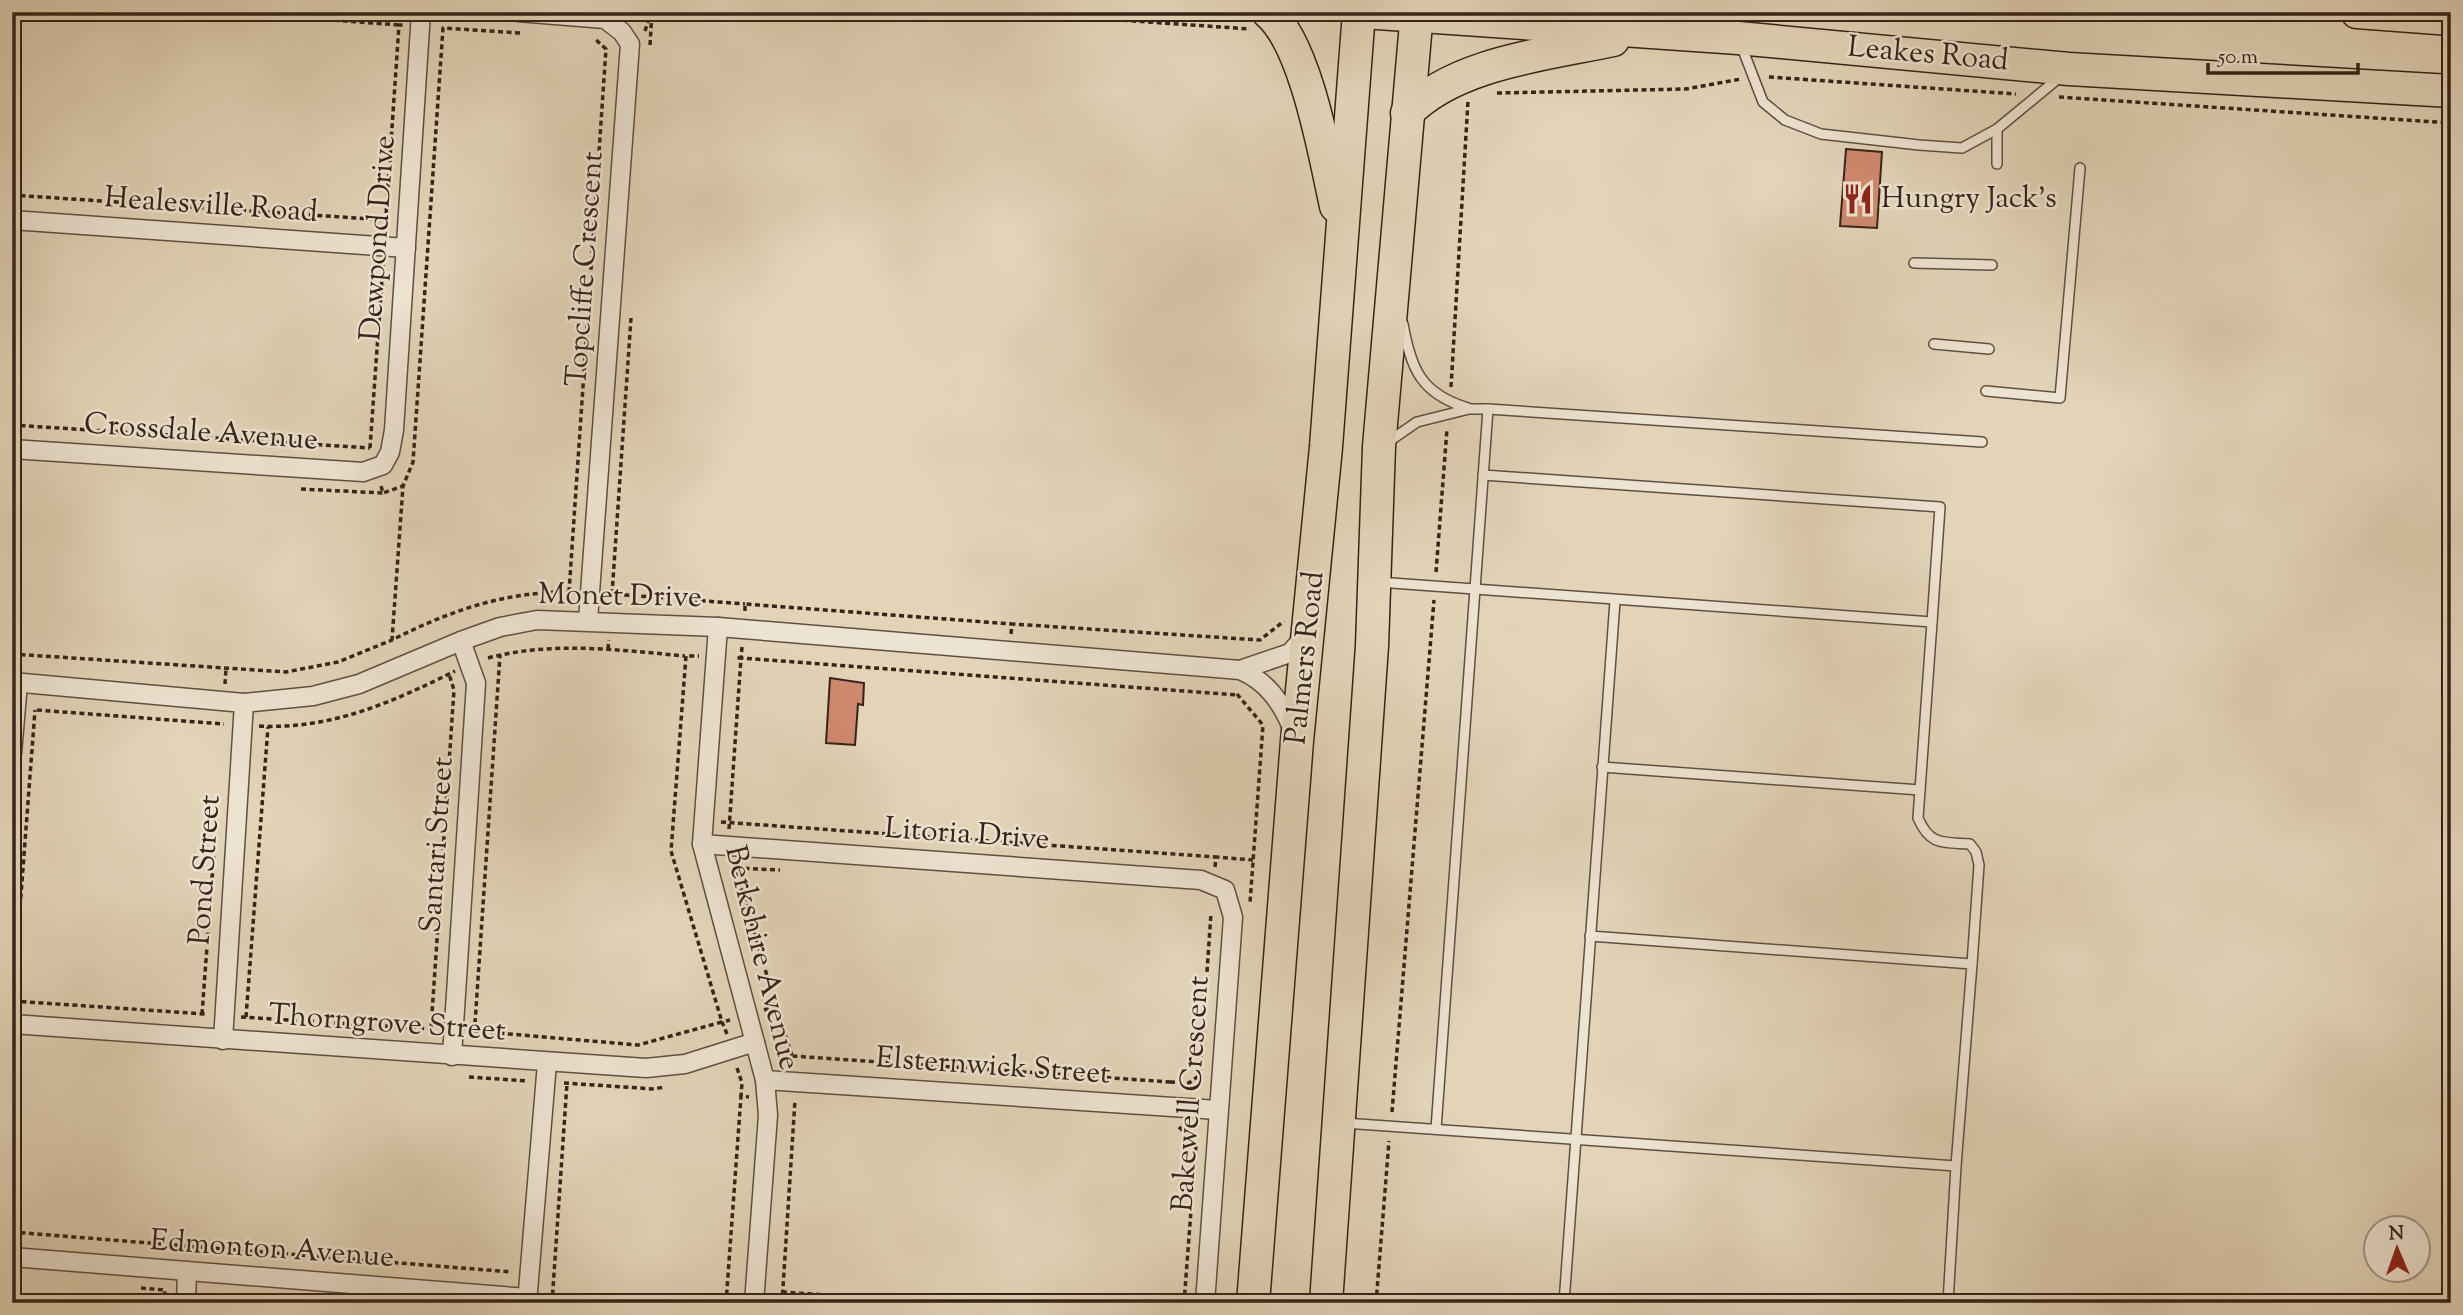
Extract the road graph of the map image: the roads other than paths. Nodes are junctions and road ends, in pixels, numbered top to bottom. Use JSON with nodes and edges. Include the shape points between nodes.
{"nodes":[{"id":1,"x":421,"y":12,"type":"edge"},
{"id":2,"x":518,"y":12,"type":"edge"},
{"id":3,"x":1361,"y":12,"type":"edge"},
{"id":4,"x":2357,"y":12,"type":"edge"},
{"id":5,"x":1417,"y":14,"type":"edge"},
{"id":6,"x":2451,"y":19,"type":"edge"},
{"id":7,"x":1262,"y":21,"type":"edge"},
{"id":8,"x":1652,"y":32,"type":"junction"},
{"id":9,"x":1738,"y":38,"type":"junction"},
{"id":10,"x":2070,"y":69,"type":"junction"},
{"id":11,"x":2451,"y":90,"type":"edge"},
{"id":12,"x":1407,"y":113,"type":"junction"},
{"id":13,"x":1997,"y":129,"type":"junction"},
{"id":14,"x":1997,"y":164,"type":"dead end"},
{"id":15,"x":2080,"y":169,"type":"dead end"},
{"id":16,"x":12,"y":220,"type":"edge"},
{"id":17,"x":1343,"y":238,"type":"junction"},
{"id":18,"x":406,"y":248,"type":"junction"},
{"id":19,"x":1914,"y":263,"type":"dead end"},
{"id":20,"x":1992,"y":265,"type":"dead end"},
{"id":21,"x":1394,"y":276,"type":"junction"},
{"id":22,"x":1934,"y":344,"type":"dead end"},
{"id":23,"x":1989,"y":349,"type":"dead end"},
{"id":24,"x":1986,"y":391,"type":"dead end"},
{"id":25,"x":1469,"y":409,"type":"junction"},
{"id":26,"x":1488,"y":409,"type":"junction"},
{"id":27,"x":1982,"y":442,"type":"dead end"},
{"id":28,"x":1379,"y":447,"type":"junction"},
{"id":29,"x":12,"y":449,"type":"edge"},
{"id":30,"x":383,"y":464,"type":"joint"},
{"id":31,"x":1483,"y":475,"type":"junction"},
{"id":32,"x":1374,"y":582,"type":"junction"},
{"id":33,"x":1475,"y":590,"type":"junction"},
{"id":34,"x":1615,"y":601,"type":"junction"},
{"id":35,"x":1302,"y":615,"type":"junction"},
{"id":36,"x":588,"y":620,"type":"junction"},
{"id":37,"x":1932,"y":622,"type":"junction"},
{"id":38,"x":718,"y":627,"type":"junction"},
{"id":39,"x":461,"y":640,"type":"junction"},
{"id":40,"x":1240,"y":670,"type":"junction"},
{"id":41,"x":15,"y":682,"type":"edge"},
{"id":42,"x":244,"y":703,"type":"junction"},
{"id":43,"x":1297,"y":741,"type":"junction"},
{"id":44,"x":12,"y":753,"type":"edge"},
{"id":45,"x":1602,"y":767,"type":"junction"},
{"id":46,"x":1920,"y":790,"type":"junction"},
{"id":47,"x":702,"y":844,"type":"junction"},
{"id":48,"x":1225,"y":890,"type":"joint"},
{"id":49,"x":1590,"y":936,"type":"junction"},
{"id":50,"x":1972,"y":964,"type":"junction"},
{"id":51,"x":12,"y":1024,"type":"edge"},
{"id":52,"x":223,"y":1040,"type":"junction"},
{"id":53,"x":755,"y":1042,"type":"junction"},
{"id":54,"x":452,"y":1056,"type":"junction"},
{"id":55,"x":547,"y":1063,"type":"junction"},
{"id":56,"x":765,"y":1080,"type":"junction"},
{"id":57,"x":1218,"y":1110,"type":"junction"},
{"id":58,"x":1339,"y":1122,"type":"junction"},
{"id":59,"x":1436,"y":1129,"type":"junction"},
{"id":60,"x":1574,"y":1139,"type":"junction"},
{"id":61,"x":1956,"y":1166,"type":"junction"},
{"id":62,"x":12,"y":1257,"type":"edge"},
{"id":63,"x":187,"y":1271,"type":"junction"},
{"id":64,"x":527,"y":1300,"type":"edge"},
{"id":65,"x":186,"y":1303,"type":"edge"},
{"id":66,"x":754,"y":1303,"type":"edge"},
{"id":67,"x":1205,"y":1303,"type":"edge"},
{"id":68,"x":1253,"y":1303,"type":"edge"},
{"id":69,"x":1326,"y":1303,"type":"edge"},
{"id":70,"x":1564,"y":1303,"type":"edge"},
{"id":71,"x":1948,"y":1303,"type":"edge"}],
"edges":[{"from":1,"to":18,"type":"street","name":"Dewpond Drive"},
{"from":2,"to":36,"type":"street","name":"Topcliffe Crescent","via":[[605,19],[630,44]]},
{"from":3,"to":5,"type":"highway","name":"Leakes Road"},
{"from":3,"to":17,"type":"highway","name":"Palmers Road"},
{"from":4,"to":6,"type":"highway"},
{"from":5,"to":8,"type":"highway","name":"Leakes Road"},
{"from":5,"to":12,"type":"highway","name":"Palmers Road"},
{"from":7,"to":17,"type":"highway","via":[[1284,29],[1311,104]]},
{"from":8,"to":9,"type":"highway","name":"Leakes Road"},
{"from":8,"to":12,"type":"highway","via":[[1457,78],[1421,98]]},
{"from":9,"to":10,"type":"highway","name":"Leakes Road"},
{"from":9,"to":13,"type":"lane","via":[[1763,102],[1786,120],[1821,134],[1962,148]]},
{"from":10,"to":11,"type":"highway","name":"Leakes Road"},
{"from":10,"to":13,"type":"lane"},
{"from":12,"to":21,"type":"highway","name":"Palmers Road"},
{"from":13,"to":14,"type":"lane"},
{"from":15,"to":24,"type":"lane","via":[[2060,398]]},
{"from":16,"to":18,"type":"street","name":"Healesville Road"},
{"from":17,"to":35,"type":"highway","name":"Palmers Road"},
{"from":18,"to":30,"type":"street","name":"Dewpond Drive","via":[[394,430]]},
{"from":19,"to":20,"type":"lane"},
{"from":21,"to":25,"type":"lane","via":[[1412,365],[1438,397]]},
{"from":21,"to":28,"type":"highway","name":"Palmers Road"},
{"from":22,"to":23,"type":"lane"},
{"from":25,"to":26,"type":"lane"},
{"from":25,"to":28,"type":"lane","via":[[1417,422]]},
{"from":26,"to":27,"type":"lane"},
{"from":26,"to":31,"type":"lane"},
{"from":28,"to":32,"type":"highway","name":"Palmers Road"},
{"from":29,"to":30,"type":"street","name":"Crossdale Avenue","via":[[363,472]]},
{"from":31,"to":33,"type":"lane"},
{"from":31,"to":37,"type":"lane","via":[[1940,507]]},
{"from":32,"to":33,"type":"lane"},
{"from":32,"to":58,"type":"highway","name":"Palmers Road"},
{"from":33,"to":34,"type":"lane"},
{"from":33,"to":59,"type":"lane"},
{"from":34,"to":37,"type":"lane"},
{"from":34,"to":45,"type":"lane"},
{"from":35,"to":40,"type":"street","name":"Monet Drive","via":[[1305,637],[1290,653]]},
{"from":35,"to":43,"type":"highway","name":"Palmers Road"},
{"from":36,"to":38,"type":"street","name":"Monet Drive"},
{"from":36,"to":39,"type":"street","name":"Monet Drive","via":[[537,620]]},
{"from":37,"to":46,"type":"lane"},
{"from":38,"to":40,"type":"street","name":"Monet Drive"},
{"from":38,"to":47,"type":"street","name":"Berkshire Avenue"},
{"from":39,"to":42,"type":"street","name":"Monet Drive","via":[[359,684],[313,696]]},
{"from":39,"to":54,"type":"street","name":"Santari Street","via":[[476,683]]},
{"from":40,"to":43,"type":"street","via":[[1276,697]]},
{"from":41,"to":42,"type":"street","name":"Monet Drive"},
{"from":41,"to":44,"type":"street"},
{"from":42,"to":52,"type":"street","name":"Pond Street"},
{"from":43,"to":68,"type":"highway","name":"Palmers Road"},
{"from":45,"to":46,"type":"lane"},
{"from":45,"to":49,"type":"lane"},
{"from":46,"to":50,"type":"lane","via":[[1918,818],[1925,835],[1937,841],[1970,844],[1976,852]]},
{"from":47,"to":48,"type":"street","name":"Litoria Drive","via":[[1201,880]]},
{"from":47,"to":53,"type":"street","name":"Berkshire Avenue"},
{"from":48,"to":57,"type":"street","name":"Bakewell Crescent","via":[[1233,917]]},
{"from":49,"to":50,"type":"lane"},
{"from":49,"to":60,"type":"lane"},
{"from":50,"to":61,"type":"lane"},
{"from":51,"to":52,"type":"street","name":"Thorngrove Street"},
{"from":52,"to":54,"type":"street","name":"Thorngrove Street"},
{"from":53,"to":55,"type":"street","name":"Thorngrove Street","via":[[685,1064],[646,1068]]},
{"from":53,"to":56,"type":"street","name":"Berkshire Avenue"},
{"from":54,"to":55,"type":"street","name":"Thorngrove Street"},
{"from":55,"to":64,"type":"street"},
{"from":56,"to":57,"type":"street","name":"Elsternwick Street"},
{"from":56,"to":66,"type":"street","name":"Berkshire Avenue","via":[[768,1115]]},
{"from":57,"to":67,"type":"street","name":"Bakewell Crescent"},
{"from":58,"to":59,"type":"lane"},
{"from":58,"to":69,"type":"highway","name":"Palmers Road"},
{"from":59,"to":60,"type":"lane"},
{"from":60,"to":61,"type":"lane"},
{"from":60,"to":70,"type":"lane"},
{"from":61,"to":71,"type":"lane"},
{"from":62,"to":63,"type":"street","name":"Edmonton Avenue"},
{"from":63,"to":64,"type":"street","name":"Edmonton Avenue"},
{"from":63,"to":65,"type":"street"}]}
